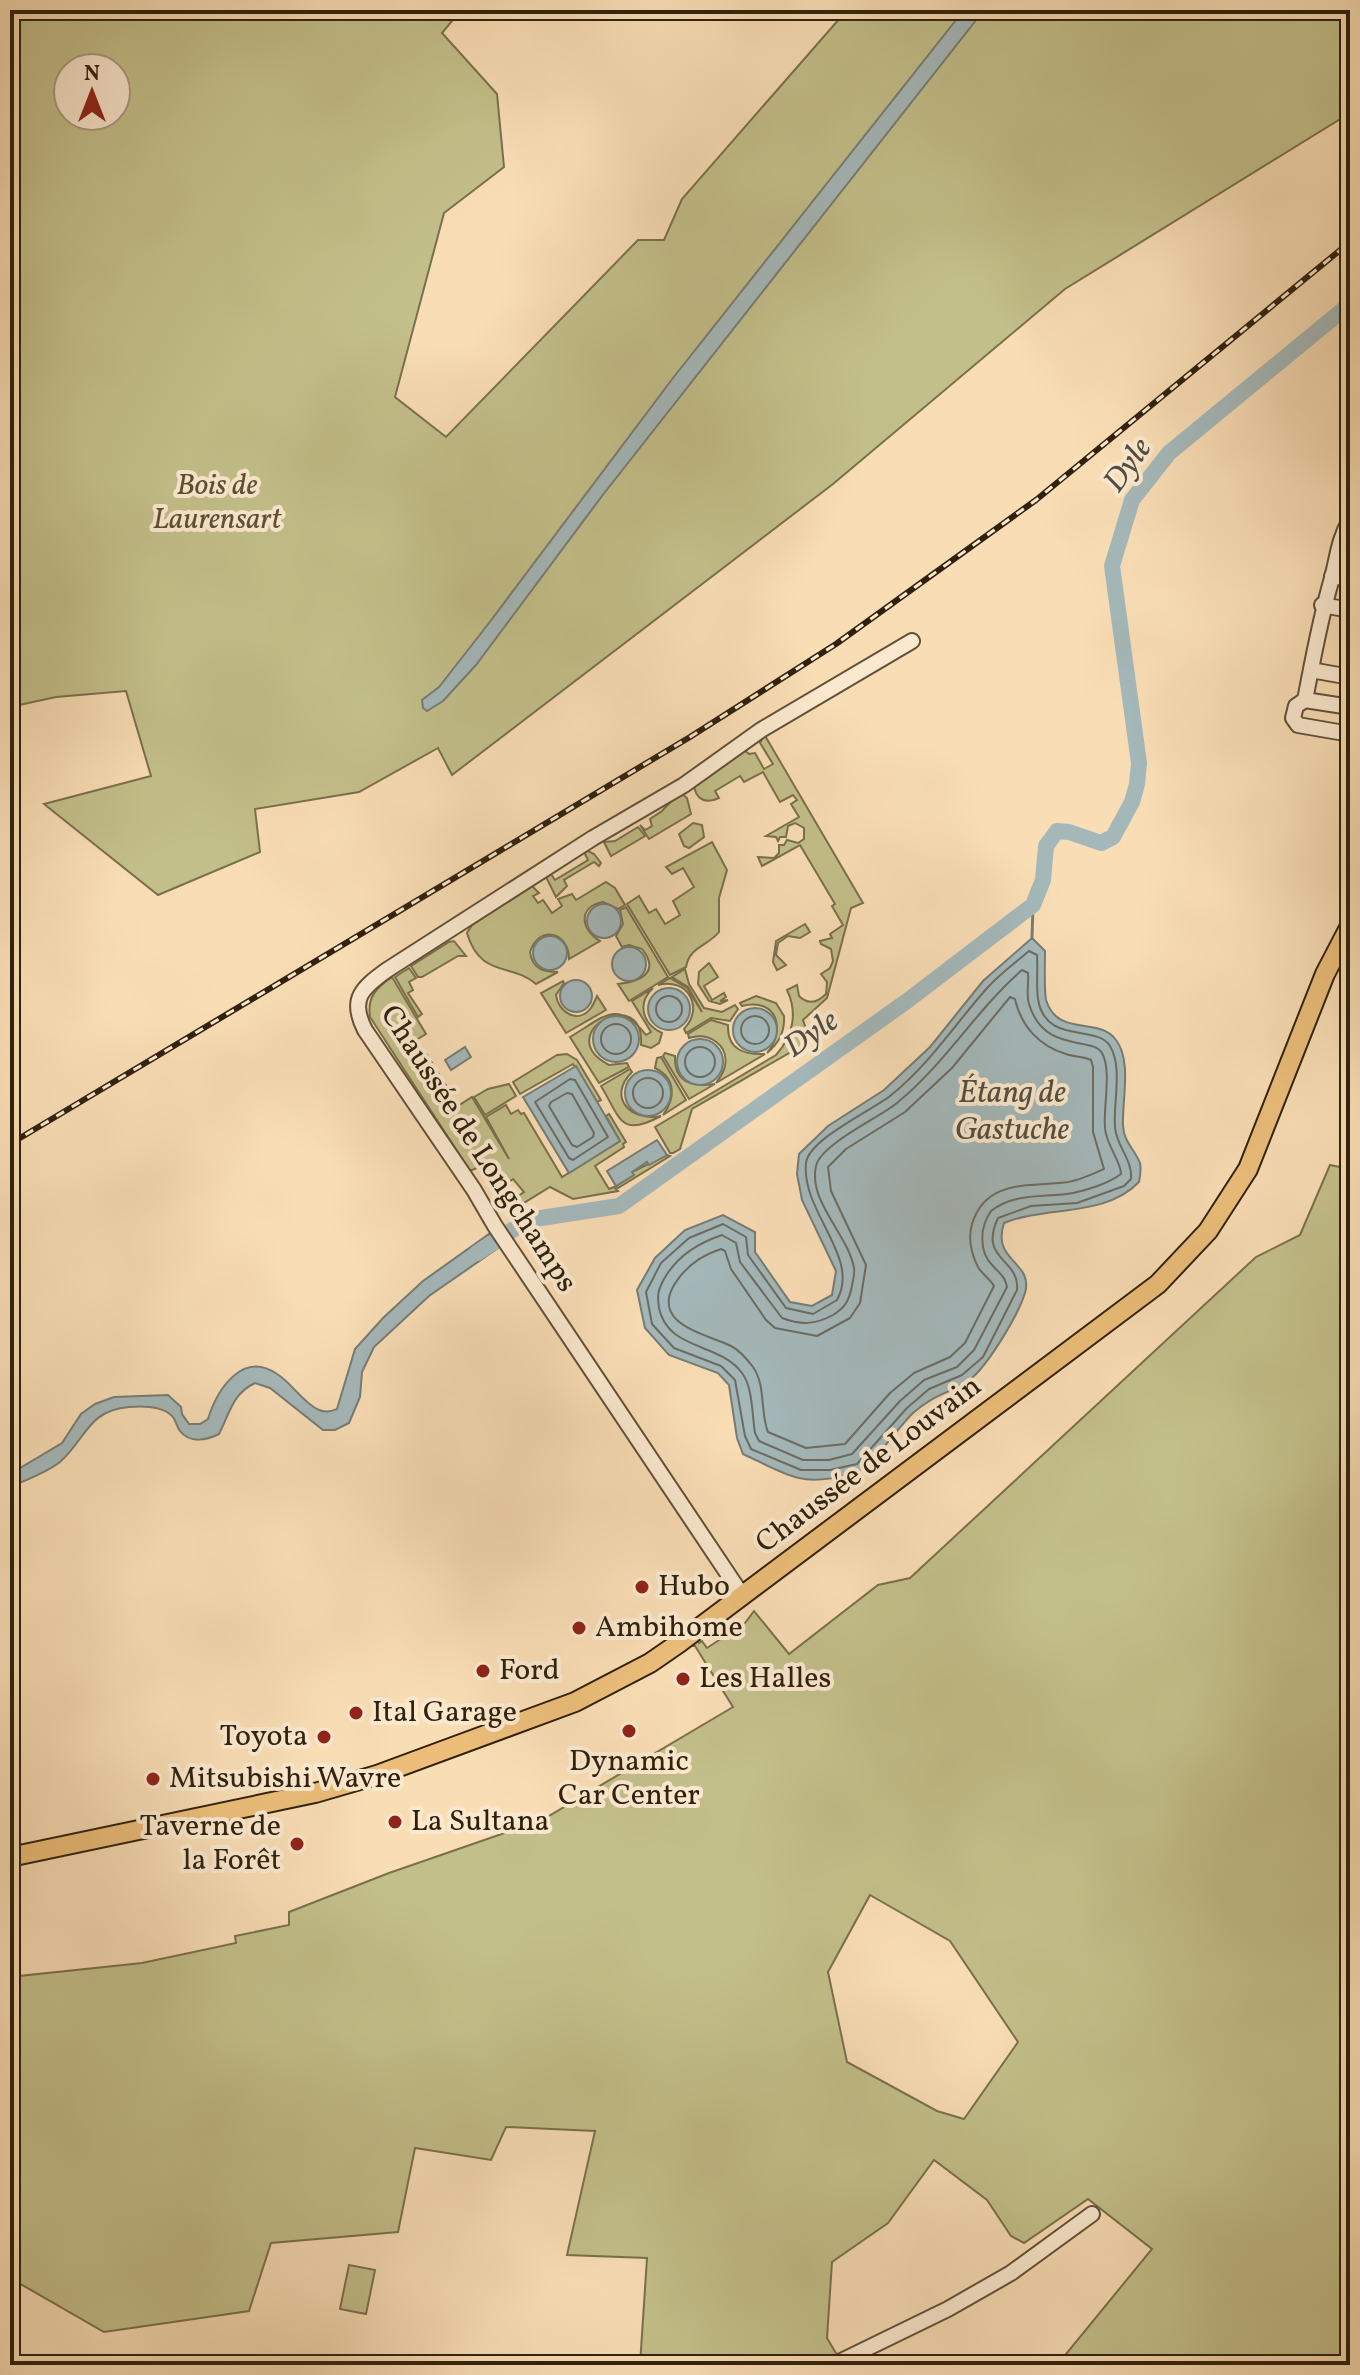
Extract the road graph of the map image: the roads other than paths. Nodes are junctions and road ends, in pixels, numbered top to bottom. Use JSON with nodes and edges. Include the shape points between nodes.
{"nodes":[{"id":1,"x":1350,"y":520,"type":"edge"},
{"id":2,"x":1332,"y":576,"type":"junction"},
{"id":3,"x":1350,"y":579,"type":"edge"},
{"id":4,"x":1322,"y":605,"type":"junction"},
{"id":5,"x":1350,"y":610,"type":"edge"},
{"id":6,"x":912,"y":641,"type":"dead end"},
{"id":7,"x":1311,"y":670,"type":"junction"},
{"id":8,"x":1350,"y":677,"type":"edge"},
{"id":9,"x":1305,"y":700,"type":"junction"},
{"id":10,"x":1350,"y":707,"type":"edge"},
{"id":11,"x":1350,"y":734,"type":"edge"},
{"id":12,"x":1350,"y":926,"type":"edge"},
{"id":13,"x":742,"y":1595,"type":"junction"},
{"id":14,"x":10,"y":1857,"type":"edge"},
{"id":15,"x":1092,"y":2214,"type":"dead end"},
{"id":16,"x":833,"y":2365,"type":"edge"}],
"edges":[{"from":1,"to":2,"type":"street","via":[[1339,539]]},
{"from":2,"to":3,"type":"street"},
{"from":2,"to":4,"type":"street"},
{"from":4,"to":5,"type":"street"},
{"from":4,"to":7,"type":"street"},
{"from":6,"to":13,"type":"street","name":"Chaussée de Longchamps","via":[[593,838],[365,987],[359,998],[365,1030]]},
{"from":7,"to":8,"type":"street"},
{"from":7,"to":9,"type":"street"},
{"from":9,"to":10,"type":"street"},
{"from":9,"to":11,"type":"street","via":[[1296,706],[1293,718],[1298,725]]},
{"from":12,"to":13,"type":"main road","name":"Chaussée de Louvain","via":[[1325,974],[1248,1169],[1208,1231],[1158,1284]]},
{"from":13,"to":14,"type":"main road","name":"Chaussée de Louvain","via":[[666,1652],[596,1693],[390,1771],[315,1793]]},
{"from":15,"to":16,"type":"street","via":[[986,2287]]}]}
